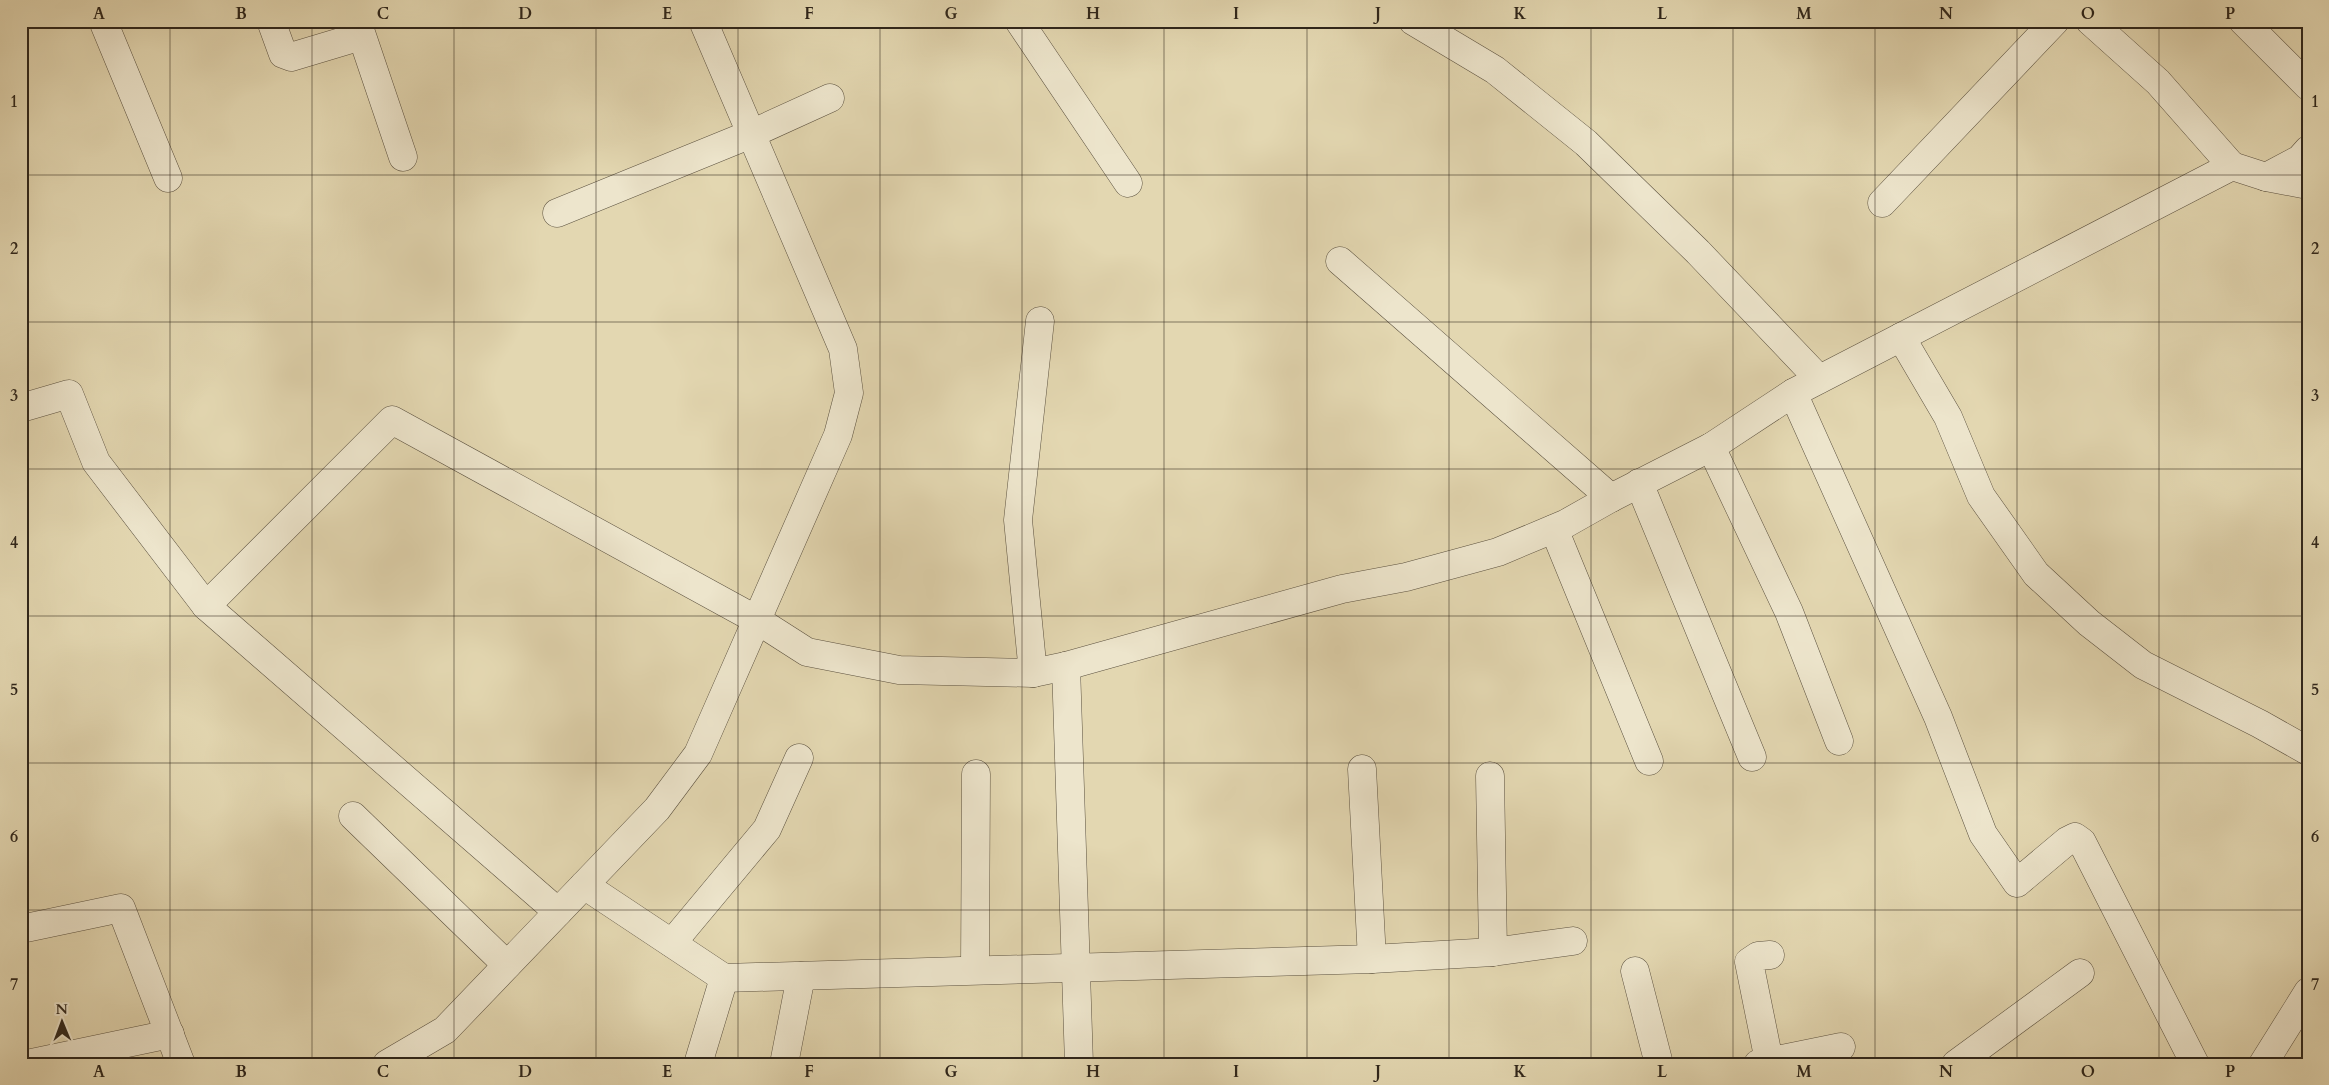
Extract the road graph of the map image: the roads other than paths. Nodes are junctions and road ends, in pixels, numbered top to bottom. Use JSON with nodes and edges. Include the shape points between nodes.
{"nodes":[{"id":1,"x":103,"y":21,"type":"edge"},
{"id":2,"x":271,"y":21,"type":"edge"},
{"id":3,"x":703,"y":21,"type":"edge"},
{"id":4,"x":1019,"y":21,"type":"edge"},
{"id":5,"x":1413,"y":21,"type":"edge"},
{"id":6,"x":2090,"y":21,"type":"edge"},
{"id":7,"x":2242,"y":21,"type":"edge"},
{"id":8,"x":2052,"y":22,"type":"edge"},
{"id":9,"x":359,"y":28,"type":"edge"},
{"id":10,"x":2308,"y":86,"type":"edge"},
{"id":11,"x":830,"y":98,"type":"dead end"},
{"id":12,"x":751,"y":134,"type":"junction"},
{"id":13,"x":2308,"y":150,"type":"edge"},
{"id":14,"x":403,"y":158,"type":"dead end"},
{"id":15,"x":2232,"y":166,"type":"junction"},
{"id":16,"x":2266,"y":177,"type":"junction"},
{"id":17,"x":168,"y":178,"type":"dead end"},
{"id":18,"x":1128,"y":183,"type":"dead end"},
{"id":19,"x":2308,"y":185,"type":"edge"},
{"id":20,"x":1882,"y":203,"type":"dead end"},
{"id":21,"x":557,"y":213,"type":"dead end"},
{"id":22,"x":1340,"y":261,"type":"dead end"},
{"id":23,"x":1040,"y":320,"type":"dead end"},
{"id":24,"x":1901,"y":337,"type":"junction"},
{"id":25,"x":1819,"y":379,"type":"junction"},
{"id":26,"x":1793,"y":393,"type":"junction"},
{"id":27,"x":21,"y":408,"type":"edge"},
{"id":28,"x":1711,"y":447,"type":"junction"},
{"id":29,"x":1639,"y":483,"type":"junction"},
{"id":30,"x":1611,"y":498,"type":"junction"},
{"id":31,"x":1554,"y":528,"type":"junction"},
{"id":32,"x":206,"y":606,"type":"junction"},
{"id":33,"x":757,"y":620,"type":"junction"},
{"id":34,"x":1066,"y":666,"type":"junction"},
{"id":35,"x":1033,"y":673,"type":"junction"},
{"id":36,"x":1839,"y":741,"type":"dead end"},
{"id":37,"x":2308,"y":751,"type":"edge"},
{"id":38,"x":1752,"y":757,"type":"dead end"},
{"id":39,"x":799,"y":758,"type":"dead end"},
{"id":40,"x":1649,"y":761,"type":"dead end"},
{"id":41,"x":1362,"y":769,"type":"dead end"},
{"id":42,"x":976,"y":774,"type":"dead end"},
{"id":43,"x":1490,"y":776,"type":"dead end"},
{"id":44,"x":353,"y":816,"type":"dead end"},
{"id":45,"x":584,"y":885,"type":"junction"},
{"id":46,"x":558,"y":912,"type":"junction"},
{"id":47,"x":21,"y":929,"type":"edge"},
{"id":48,"x":1573,"y":941,"type":"dead end"},
{"id":49,"x":672,"y":943,"type":"junction"},
{"id":50,"x":1493,"y":952,"type":"junction"},
{"id":51,"x":1770,"y":955,"type":"dead end"},
{"id":52,"x":1372,"y":959,"type":"junction"},
{"id":53,"x":507,"y":965,"type":"junction"},
{"id":54,"x":1076,"y":966,"type":"junction"},
{"id":55,"x":975,"y":970,"type":"junction"},
{"id":56,"x":1635,"y":971,"type":"dead end"},
{"id":57,"x":2080,"y":973,"type":"dead end"},
{"id":58,"x":801,"y":976,"type":"junction"},
{"id":59,"x":724,"y":978,"type":"junction"},
{"id":60,"x":2308,"y":992,"type":"edge"},
{"id":61,"x":170,"y":1034,"type":"junction"},
{"id":62,"x":1841,"y":1047,"type":"dead end"},
{"id":63,"x":1764,"y":1062,"type":"edge"},
{"id":64,"x":27,"y":1064,"type":"edge"},
{"id":65,"x":182,"y":1064,"type":"edge"},
{"id":66,"x":387,"y":1064,"type":"edge"},
{"id":67,"x":698,"y":1064,"type":"edge"},
{"id":68,"x":784,"y":1064,"type":"edge"},
{"id":69,"x":1079,"y":1064,"type":"edge"},
{"id":70,"x":1660,"y":1064,"type":"edge"},
{"id":71,"x":1956,"y":1064,"type":"edge"},
{"id":72,"x":2195,"y":1064,"type":"edge"},
{"id":73,"x":2263,"y":1064,"type":"edge"}],
"edges":[{"from":1,"to":17,"type":"street"},
{"from":2,"to":9,"type":"street","via":[[283,54],[291,57]]},
{"from":3,"to":12,"type":"street"},
{"from":4,"to":18,"type":"street"},
{"from":5,"to":25,"type":"street","via":[[1495,70],[1586,143],[1698,252]]},
{"from":6,"to":15,"type":"street","via":[[2158,82]]},
{"from":7,"to":10,"type":"street"},
{"from":8,"to":20,"type":"street"},
{"from":9,"to":14,"type":"street"},
{"from":11,"to":12,"type":"street"},
{"from":12,"to":21,"type":"street"},
{"from":12,"to":33,"type":"street","via":[[843,349],[849,393],[838,435]]},
{"from":13,"to":16,"type":"street","via":[[2300,159]]},
{"from":15,"to":16,"type":"street"},
{"from":15,"to":24,"type":"street"},
{"from":16,"to":19,"type":"street"},
{"from":22,"to":30,"type":"street"},
{"from":23,"to":35,"type":"street","via":[[1018,520]]},
{"from":24,"to":25,"type":"street"},
{"from":24,"to":37,"type":"street","via":[[1948,417],[1981,496],[2036,574],[2089,623],[2144,665]]},
{"from":25,"to":26,"type":"street"},
{"from":26,"to":28,"type":"street"},
{"from":26,"to":72,"type":"street","via":[[1938,717],[1983,834],[2017,883],[2067,841],[2075,837],[2082,842]]},
{"from":27,"to":32,"type":"street","via":[[69,394],[96,462]]},
{"from":28,"to":29,"type":"street"},
{"from":28,"to":36,"type":"street","via":[[1789,612]]},
{"from":29,"to":30,"type":"street"},
{"from":29,"to":38,"type":"street"},
{"from":30,"to":31,"type":"street"},
{"from":31,"to":34,"type":"street","via":[[1498,552],[1406,577],[1342,589]]},
{"from":31,"to":40,"type":"street"},
{"from":32,"to":33,"type":"street","via":[[392,420]]},
{"from":32,"to":46,"type":"street"},
{"from":33,"to":35,"type":"street","via":[[807,652],[899,670]]},
{"from":33,"to":45,"type":"street","via":[[698,754],[657,809]]},
{"from":34,"to":35,"type":"street"},
{"from":34,"to":54,"type":"street"},
{"from":39,"to":49,"type":"street","via":[[767,829]]},
{"from":41,"to":52,"type":"street"},
{"from":42,"to":55,"type":"street"},
{"from":43,"to":50,"type":"street"},
{"from":44,"to":53,"type":"street"},
{"from":45,"to":46,"type":"street"},
{"from":45,"to":49,"type":"street"},
{"from":46,"to":53,"type":"street"},
{"from":47,"to":61,"type":"street","via":[[120,908]]},
{"from":48,"to":50,"type":"street"},
{"from":49,"to":59,"type":"street"},
{"from":50,"to":52,"type":"street"},
{"from":51,"to":63,"type":"street","via":[[1758,956],[1749,962]]},
{"from":52,"to":54,"type":"street"},
{"from":53,"to":66,"type":"street","via":[[445,1030]]},
{"from":54,"to":55,"type":"street"},
{"from":54,"to":69,"type":"street"},
{"from":55,"to":58,"type":"street"},
{"from":56,"to":70,"type":"street"},
{"from":57,"to":71,"type":"street"},
{"from":58,"to":59,"type":"street"},
{"from":58,"to":68,"type":"street"},
{"from":59,"to":67,"type":"street"},
{"from":60,"to":73,"type":"street"},
{"from":61,"to":64,"type":"street"},
{"from":61,"to":65,"type":"street"},
{"from":62,"to":63,"type":"street"}]}
